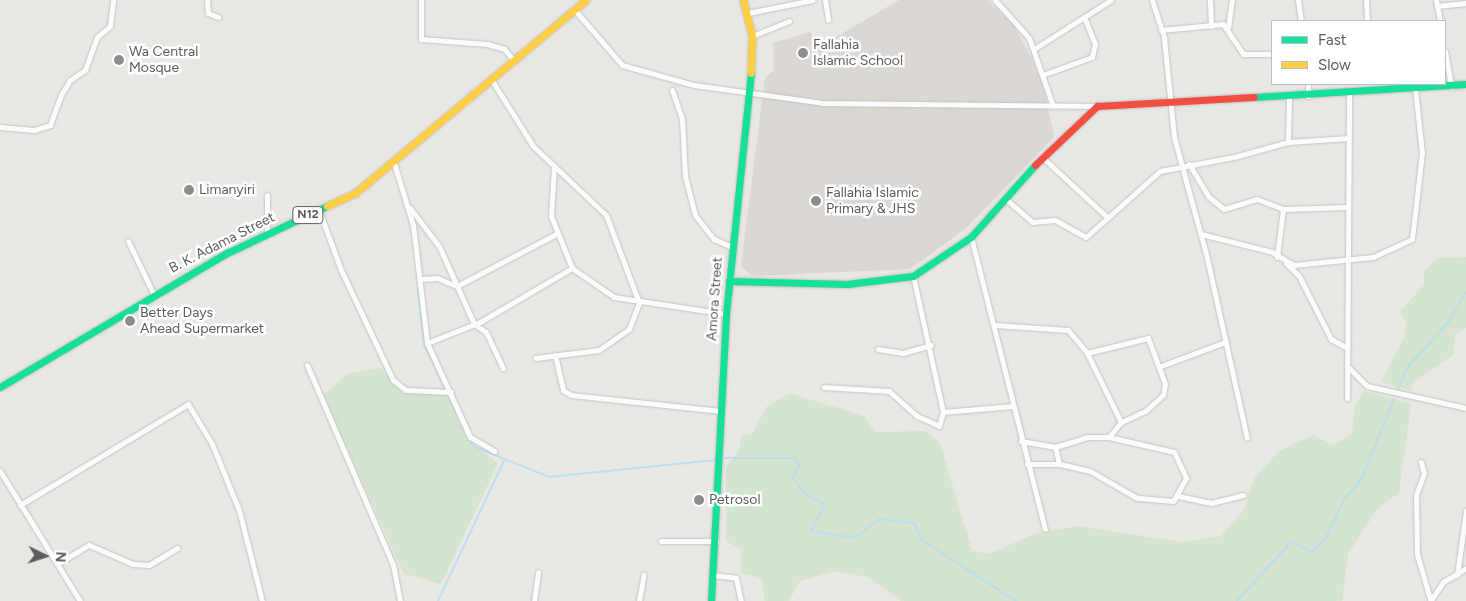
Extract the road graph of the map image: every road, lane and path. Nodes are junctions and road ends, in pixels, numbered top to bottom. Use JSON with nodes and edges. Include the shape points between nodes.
{"nodes":[{"id":1,"x":113,"y":0,"type":"edge"},
{"id":2,"x":207,"y":0,"type":"edge"},
{"id":3,"x":421,"y":0,"type":"edge"},
{"id":4,"x":586,"y":0,"type":"edge"},
{"id":5,"x":743,"y":0,"type":"edge"},
{"id":6,"x":812,"y":0,"type":"edge"},
{"id":7,"x":825,"y":0,"type":"edge"},
{"id":8,"x":996,"y":0,"type":"edge"},
{"id":9,"x":1111,"y":0,"type":"edge"},
{"id":10,"x":1152,"y":0,"type":"edge"},
{"id":11,"x":1210,"y":0,"type":"edge"},
{"id":12,"x":1232,"y":0,"type":"edge"},
{"id":13,"x":1298,"y":0,"type":"edge"},
{"id":14,"x":1366,"y":0,"type":"edge"},
{"id":15,"x":1466,"y":2,"type":"edge"},
{"id":16,"x":1436,"y":3,"type":"edge"},
{"id":17,"x":574,"y":8,"type":"junction"},
{"id":18,"x":748,"y":13,"type":"junction"},
{"id":19,"x":218,"y":17,"type":"dead end"},
{"id":20,"x":1084,"y":17,"type":"junction"},
{"id":21,"x":828,"y":20,"type":"dead end"},
{"id":22,"x":1301,"y":20,"type":"edge"},
{"id":23,"x":1367,"y":20,"type":"edge"},
{"id":24,"x":1440,"y":20,"type":"edge"},
{"id":25,"x":789,"y":22,"type":"dead end"},
{"id":26,"x":1211,"y":26,"type":"junction"},
{"id":27,"x":1228,"y":28,"type":"junction"},
{"id":28,"x":1161,"y":30,"type":"junction"},
{"id":29,"x":752,"y":36,"type":"junction"},
{"id":30,"x":1034,"y":48,"type":"junction"},
{"id":31,"x":1271,"y":54,"type":"edge"},
{"id":32,"x":1446,"y":57,"type":"edge"},
{"id":33,"x":514,"y":60,"type":"junction"},
{"id":34,"x":1044,"y":74,"type":"junction"},
{"id":35,"x":492,"y":79,"type":"junction"},
{"id":36,"x":1466,"y":84,"type":"edge"},
{"id":37,"x":1308,"y":85,"type":"edge"},
{"id":38,"x":1368,"y":85,"type":"edge"},
{"id":39,"x":1451,"y":86,"type":"junction"},
{"id":40,"x":1415,"y":89,"type":"junction"},
{"id":41,"x":672,"y":90,"type":"dead end"},
{"id":42,"x":749,"y":91,"type":"junction"},
{"id":43,"x":1369,"y":92,"type":"junction"},
{"id":44,"x":1349,"y":94,"type":"junction"},
{"id":45,"x":1308,"y":96,"type":"junction"},
{"id":46,"x":1289,"y":97,"type":"junction"},
{"id":47,"x":1169,"y":102,"type":"junction"},
{"id":48,"x":1054,"y":106,"type":"junction"},
{"id":49,"x":1097,"y":106,"type":"junction"},
{"id":50,"x":0,"y":127,"type":"edge"},
{"id":51,"x":1349,"y":138,"type":"junction"},
{"id":52,"x":1288,"y":142,"type":"junction"},
{"id":53,"x":1042,"y":157,"type":"junction"},
{"id":54,"x":394,"y":163,"type":"junction"},
{"id":55,"x":1189,"y":164,"type":"junction"},
{"id":56,"x":1182,"y":166,"type":"junction"},
{"id":57,"x":554,"y":167,"type":"junction"},
{"id":58,"x":267,"y":195,"type":"dead end"},
{"id":59,"x":1007,"y":200,"type":"junction"},
{"id":60,"x":408,"y":206,"type":"junction"},
{"id":61,"x":1348,"y":207,"type":"junction"},
{"id":62,"x":1284,"y":208,"type":"junction"},
{"id":63,"x":319,"y":210,"type":"junction"},
{"id":64,"x":1107,"y":217,"type":"junction"},
{"id":65,"x":267,"y":233,"type":"junction"},
{"id":66,"x":556,"y":234,"type":"junction"},
{"id":67,"x":1201,"y":234,"type":"junction"},
{"id":68,"x":971,"y":237,"type":"junction"},
{"id":69,"x":128,"y":241,"type":"dead end"},
{"id":70,"x":732,"y":247,"type":"junction"},
{"id":71,"x":1277,"y":257,"type":"junction"},
{"id":72,"x":1347,"y":261,"type":"junction"},
{"id":73,"x":1286,"y":263,"type":"junction"},
{"id":74,"x":572,"y":268,"type":"junction"},
{"id":75,"x":913,"y":276,"type":"junction"},
{"id":76,"x":421,"y":279,"type":"junction"},
{"id":77,"x":729,"y":281,"type":"junction"},
{"id":78,"x":457,"y":286,"type":"junction"},
{"id":79,"x":153,"y":293,"type":"junction"},
{"id":80,"x":639,"y":303,"type":"junction"},
{"id":81,"x":726,"y":314,"type":"junction"},
{"id":82,"x":474,"y":324,"type":"junction"},
{"id":83,"x":994,"y":325,"type":"junction"},
{"id":84,"x":1225,"y":342,"type":"junction"},
{"id":85,"x":427,"y":343,"type":"junction"},
{"id":86,"x":931,"y":344,"type":"junction"},
{"id":87,"x":1347,"y":348,"type":"junction"},
{"id":88,"x":878,"y":349,"type":"dead end"},
{"id":89,"x":1087,"y":353,"type":"junction"},
{"id":90,"x":555,"y":355,"type":"junction"},
{"id":91,"x":536,"y":358,"type":"dead end"},
{"id":92,"x":307,"y":365,"type":"dead end"},
{"id":93,"x":1160,"y":366,"type":"junction"},
{"id":94,"x":1347,"y":366,"type":"junction"},
{"id":95,"x":504,"y":368,"type":"dead end"},
{"id":96,"x":0,"y":387,"type":"edge"},
{"id":97,"x":824,"y":387,"type":"dead end"},
{"id":98,"x":447,"y":391,"type":"junction"},
{"id":99,"x":1347,"y":398,"type":"dead end"},
{"id":100,"x":1013,"y":406,"type":"junction"},
{"id":101,"x":1466,"y":408,"type":"edge"},
{"id":102,"x":721,"y":411,"type":"junction"},
{"id":103,"x":943,"y":412,"type":"junction"},
{"id":104,"x":1121,"y":422,"type":"junction"},
{"id":105,"x":1109,"y":437,"type":"junction"},
{"id":106,"x":1248,"y":438,"type":"dead end"},
{"id":107,"x":1021,"y":440,"type":"junction"},
{"id":108,"x":1055,"y":447,"type":"junction"},
{"id":109,"x":494,"y":451,"type":"dead end"},
{"id":110,"x":1421,"y":462,"type":"dead end"},
{"id":111,"x":1027,"y":464,"type":"junction"},
{"id":112,"x":1058,"y":464,"type":"junction"},
{"id":113,"x":0,"y":471,"type":"edge"},
{"id":114,"x":1178,"y":496,"type":"junction"},
{"id":115,"x":1243,"y":496,"type":"dead end"},
{"id":116,"x":20,"y":505,"type":"junction"},
{"id":117,"x":1466,"y":511,"type":"edge"},
{"id":118,"x":1465,"y":521,"type":"edge"},
{"id":119,"x":1045,"y":528,"type":"dead end"},
{"id":120,"x":661,"y":541,"type":"dead end"},
{"id":121,"x":716,"y":541,"type":"junction"},
{"id":122,"x":176,"y":548,"type":"dead end"},
{"id":123,"x":57,"y":564,"type":"junction"},
{"id":124,"x":1466,"y":568,"type":"edge"},
{"id":125,"x":538,"y":572,"type":"dead end"},
{"id":126,"x":644,"y":574,"type":"dead end"},
{"id":127,"x":713,"y":575,"type":"junction"},
{"id":128,"x":1457,"y":575,"type":"junction"},
{"id":129,"x":1430,"y":600,"type":"edge"},
{"id":130,"x":80,"y":601,"type":"edge"},
{"id":131,"x":262,"y":601,"type":"edge"},
{"id":132,"x":400,"y":601,"type":"edge"},
{"id":133,"x":534,"y":601,"type":"edge"},
{"id":134,"x":639,"y":601,"type":"edge"},
{"id":135,"x":711,"y":601,"type":"edge"},
{"id":136,"x":741,"y":601,"type":"edge"}],
"edges":[{"from":1,"to":50,"type":"street","via":[[110,26],[97,37],[85,70],[70,80],[50,125],[34,130]]},
{"from":2,"to":19,"type":"street","via":[[208,13]]},
{"from":3,"to":33,"type":"street","via":[[421,39],[487,44],[504,49]]},
{"from":4,"to":17,"type":"main road","name":"B. K. Adama Street","number":"N12"},
{"from":5,"to":18,"type":"main road","name":"Amora Street"},
{"from":6,"to":18,"type":"street"},
{"from":7,"to":21,"type":"street"},
{"from":8,"to":30,"type":"street","via":[[1018,22]]},
{"from":9,"to":20,"type":"street"},
{"from":10,"to":28,"type":"street"},
{"from":11,"to":26,"type":"street"},
{"from":12,"to":27,"type":"street"},
{"from":13,"to":22,"type":"street"},
{"from":14,"to":23,"type":"street"},
{"from":15,"to":16,"type":"street"},
{"from":16,"to":24,"type":"street"},
{"from":17,"to":33,"type":"main road","name":"B. K. Adama Street","number":"N12"},
{"from":17,"to":42,"type":"street","via":[[622,65],[694,86]]},
{"from":18,"to":29,"type":"main road","name":"Amora Street"},
{"from":20,"to":30,"type":"street"},
{"from":20,"to":34,"type":"street","via":[[1095,44],[1092,57]]},
{"from":25,"to":29,"type":"street"},
{"from":26,"to":27,"type":"street"},
{"from":26,"to":28,"type":"street"},
{"from":27,"to":31,"type":"street","via":[[1243,54]]},
{"from":28,"to":47,"type":"street"},
{"from":29,"to":42,"type":"main road","name":"Amora Street"},
{"from":30,"to":34,"type":"street"},
{"from":32,"to":39,"type":"street"},
{"from":33,"to":35,"type":"main road","name":"B. K. Adama Street","number":"N12"},
{"from":34,"to":48,"type":"street"},
{"from":35,"to":54,"type":"main road","name":"B. K. Adama Street","number":"N12"},
{"from":35,"to":57,"type":"street","via":[[533,146]]},
{"from":36,"to":39,"type":"main road"},
{"from":37,"to":45,"type":"street"},
{"from":38,"to":43,"type":"street"},
{"from":39,"to":40,"type":"main road"},
{"from":40,"to":43,"type":"main road"},
{"from":40,"to":72,"type":"street","via":[[1422,153],[1414,236],[1373,257]]},
{"from":41,"to":70,"type":"street","via":[[682,119],[685,176],[695,216],[714,239]]},
{"from":42,"to":48,"type":"street","via":[[823,103]]},
{"from":42,"to":70,"type":"main road","name":"Amora Street"},
{"from":43,"to":44,"type":"main road"},
{"from":44,"to":45,"type":"main road"},
{"from":44,"to":51,"type":"street"},
{"from":45,"to":46,"type":"main road"},
{"from":46,"to":47,"type":"main road"},
{"from":46,"to":52,"type":"street"},
{"from":47,"to":49,"type":"main road"},
{"from":47,"to":56,"type":"street"},
{"from":48,"to":49,"type":"street"},
{"from":49,"to":53,"type":"main road"},
{"from":51,"to":52,"type":"street"},
{"from":51,"to":61,"type":"street"},
{"from":52,"to":55,"type":"street"},
{"from":53,"to":59,"type":"main road"},
{"from":53,"to":64,"type":"street"},
{"from":54,"to":60,"type":"street"},
{"from":54,"to":63,"type":"main road","name":"B. K. Adama Street","number":"N12","via":[[355,193]]},
{"from":55,"to":56,"type":"street"},
{"from":55,"to":62,"type":"street","via":[[1209,197],[1224,209],[1257,199]]},
{"from":56,"to":64,"type":"street","via":[[1160,171]]},
{"from":56,"to":67,"type":"street"},
{"from":57,"to":66,"type":"street","via":[[550,216]]},
{"from":57,"to":80,"type":"street","via":[[612,226]]},
{"from":58,"to":65,"type":"street"},
{"from":59,"to":64,"type":"street","via":[[1032,222],[1055,220],[1080,237],[1090,235]]},
{"from":59,"to":68,"type":"main road"},
{"from":60,"to":76,"type":"street"},
{"from":60,"to":78,"type":"street","via":[[439,246]]},
{"from":61,"to":62,"type":"street"},
{"from":61,"to":72,"type":"street"},
{"from":62,"to":71,"type":"street"},
{"from":63,"to":65,"type":"main road","name":"B. K. Adama Street","number":"N12"},
{"from":63,"to":98,"type":"street","via":[[341,270],[393,380],[406,390]]},
{"from":65,"to":79,"type":"main road","name":"B. K. Adama Street","number":"N12"},
{"from":66,"to":74,"type":"street"},
{"from":66,"to":78,"type":"street"},
{"from":67,"to":71,"type":"street"},
{"from":67,"to":84,"type":"street"},
{"from":68,"to":75,"type":"main road"},
{"from":68,"to":83,"type":"street"},
{"from":69,"to":79,"type":"street"},
{"from":70,"to":77,"type":"main road","name":"Amora Street"},
{"from":71,"to":73,"type":"street"},
{"from":72,"to":73,"type":"street"},
{"from":72,"to":87,"type":"street"},
{"from":73,"to":87,"type":"street","via":[[1299,276],[1331,339]]},
{"from":74,"to":80,"type":"street","via":[[614,298]]},
{"from":74,"to":82,"type":"street"},
{"from":75,"to":77,"type":"main road","via":[[803,285]]},
{"from":75,"to":86,"type":"street"},
{"from":76,"to":78,"type":"street","via":[[437,278]]},
{"from":76,"to":85,"type":"street"},
{"from":77,"to":81,"type":"main road","name":"Amora Street"},
{"from":78,"to":82,"type":"street"},
{"from":79,"to":96,"type":"main road","name":"B. K. Adama Street","number":"N12"},
{"from":80,"to":81,"type":"street"},
{"from":80,"to":90,"type":"street","via":[[629,329],[599,350]]},
{"from":81,"to":102,"type":"main road","name":"Amora Street"},
{"from":82,"to":85,"type":"street"},
{"from":82,"to":95,"type":"street","via":[[486,332]]},
{"from":83,"to":89,"type":"street","via":[[1068,330]]},
{"from":83,"to":100,"type":"street"},
{"from":84,"to":93,"type":"street"},
{"from":84,"to":106,"type":"street"},
{"from":85,"to":98,"type":"street"},
{"from":86,"to":88,"type":"street","via":[[903,353]]},
{"from":86,"to":103,"type":"street"},
{"from":87,"to":94,"type":"street"},
{"from":89,"to":93,"type":"street","via":[[1148,338]]},
{"from":89,"to":104,"type":"street"},
{"from":90,"to":91,"type":"street"},
{"from":90,"to":102,"type":"street","via":[[563,390],[571,395]]},
{"from":92,"to":132,"type":"street","via":[[393,565]]},
{"from":93,"to":104,"type":"street","via":[[1166,384],[1163,395],[1145,411]]},
{"from":94,"to":99,"type":"street"},
{"from":94,"to":101,"type":"street","via":[[1367,386]]},
{"from":97,"to":103,"type":"street","via":[[889,391],[934,427],[941,423]]},
{"from":98,"to":109,"type":"street","via":[[470,437]]},
{"from":100,"to":103,"type":"street"},
{"from":100,"to":107,"type":"street"},
{"from":102,"to":121,"type":"main road","name":"Amora Street"},
{"from":104,"to":105,"type":"street"},
{"from":105,"to":108,"type":"street","via":[[1087,437]]},
{"from":105,"to":114,"type":"street","via":[[1174,452],[1186,472]]},
{"from":107,"to":108,"type":"street"},
{"from":107,"to":111,"type":"street"},
{"from":108,"to":112,"type":"street"},
{"from":110,"to":129,"type":"street","via":[[1424,473],[1416,495],[1417,554]]},
{"from":111,"to":112,"type":"street"},
{"from":111,"to":119,"type":"street"},
{"from":112,"to":114,"type":"street","via":[[1090,471],[1137,498],[1159,503]]},
{"from":113,"to":116,"type":"street"},
{"from":114,"to":115,"type":"street","via":[[1211,503]]},
{"from":116,"to":123,"type":"street"},
{"from":116,"to":131,"type":"street","via":[[188,404],[212,444],[239,510]]},
{"from":117,"to":118,"type":"street"},
{"from":118,"to":128,"type":"street"},
{"from":120,"to":121,"type":"street"},
{"from":121,"to":127,"type":"main road","name":"Amora Street"},
{"from":122,"to":123,"type":"street","via":[[149,565],[133,564],[89,545]]},
{"from":123,"to":130,"type":"street"},
{"from":124,"to":128,"type":"street"},
{"from":125,"to":133,"type":"street"},
{"from":126,"to":134,"type":"street"},
{"from":127,"to":135,"type":"main road","name":"Amora Street"},
{"from":127,"to":136,"type":"street","via":[[736,578]]},
{"from":128,"to":129,"type":"street","via":[[1443,582]]}]}
